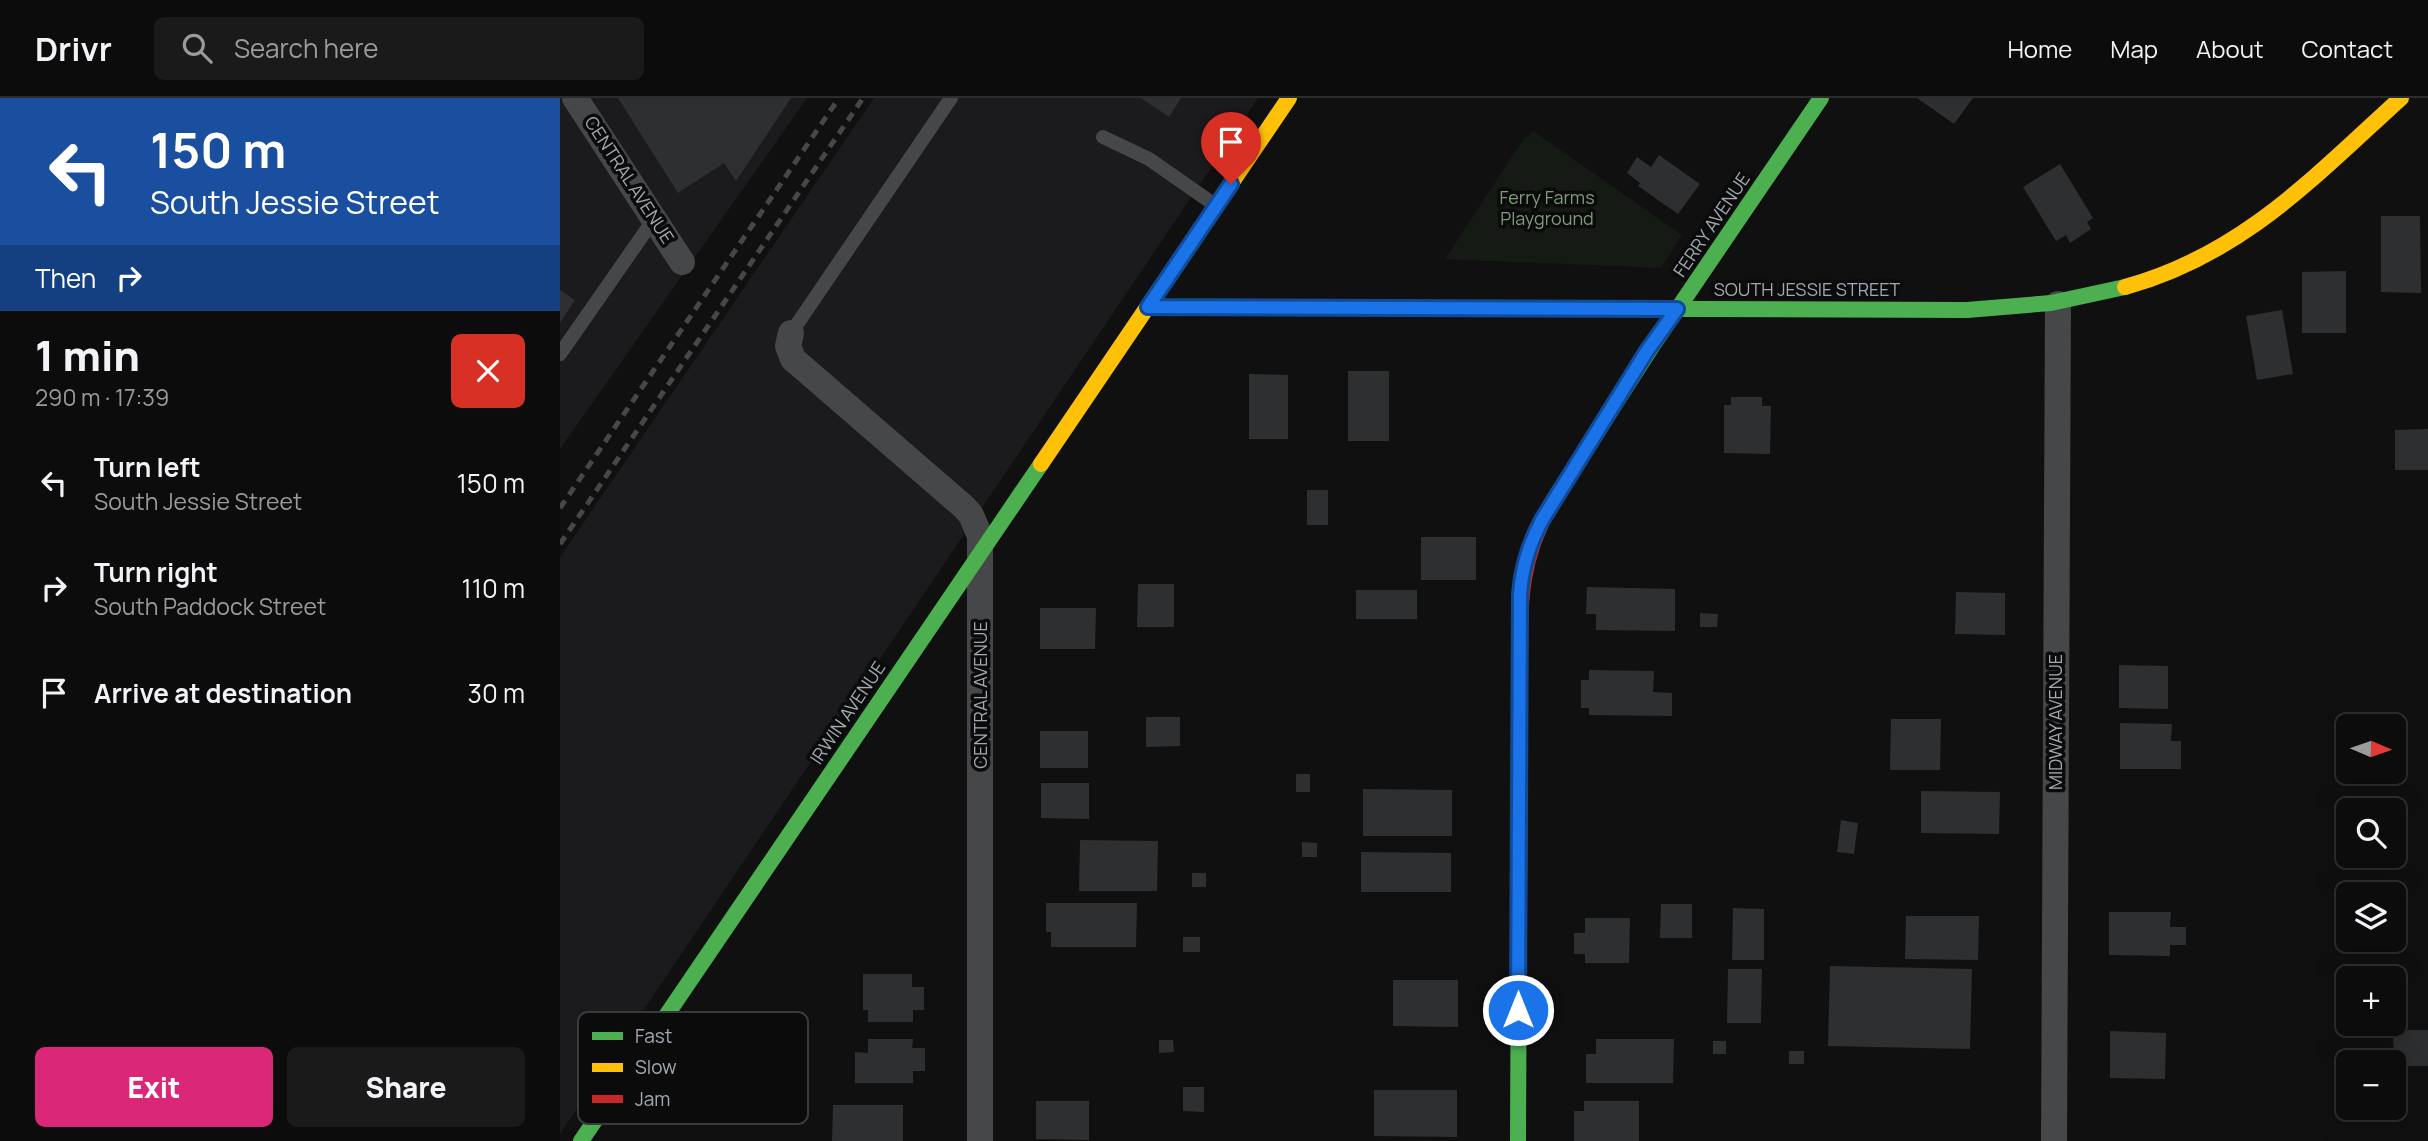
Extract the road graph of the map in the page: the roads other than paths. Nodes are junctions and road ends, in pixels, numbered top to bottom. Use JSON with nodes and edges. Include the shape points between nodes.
{"nodes":[{"id":1,"x":575,"y":98,"type":"edge"},
{"id":2,"x":951,"y":98,"type":"edge"},
{"id":3,"x":1289,"y":98,"type":"edge"},
{"id":4,"x":1821,"y":98,"type":"edge"},
{"id":5,"x":2401,"y":98,"type":"edge"},
{"id":6,"x":1103,"y":137,"type":"dead end"},
{"id":7,"x":1216,"y":206,"type":"junction"},
{"id":8,"x":654,"y":219,"type":"junction"},
{"id":9,"x":682,"y":262,"type":"dead end"},
{"id":10,"x":2058,"y":304,"type":"junction"},
{"id":11,"x":1148,"y":307,"type":"junction"},
{"id":12,"x":1677,"y":309,"type":"junction"},
{"id":13,"x":791,"y":333,"type":"joint"},
{"id":14,"x":560,"y":354,"type":"edge"},
{"id":15,"x":981,"y":552,"type":"junction"},
{"id":16,"x":669,"y":1012,"type":"edge"},
{"id":17,"x":593,"y":1124,"type":"edge"},
{"id":18,"x":581,"y":1141,"type":"edge"},
{"id":19,"x":980,"y":1141,"type":"edge"},
{"id":20,"x":1518,"y":1141,"type":"edge"},
{"id":21,"x":2054,"y":1141,"type":"edge"}],
"edges":[{"from":1,"to":8,"type":"street","name":"CENTRAL AVENUE"},
{"from":2,"to":13,"type":"lane"},
{"from":3,"to":7,"type":"street","name":"IRWIN AVENUE"},
{"from":4,"to":12,"type":"street","name":"FERRY AVENUE"},
{"from":5,"to":10,"type":"street","name":"SOUTH JESSIE STREET","via":[[2280,207],[2239,235],[2151,279]]},
{"from":6,"to":7,"type":"lane","via":[[1149,159]]},
{"from":7,"to":11,"type":"street","name":"IRWIN AVENUE"},
{"from":8,"to":9,"type":"street","name":"CENTRAL AVENUE"},
{"from":8,"to":14,"type":"lane"},
{"from":10,"to":12,"type":"street","name":"SOUTH JESSIE STREET","via":[[2012,309]]},
{"from":10,"to":21,"type":"street","name":"MIDWAY AVENUE"},
{"from":11,"to":12,"type":"street","name":"SOUTH JESSIE STREET"},
{"from":11,"to":15,"type":"street","name":"IRWIN AVENUE"},
{"from":12,"to":20,"type":"street","name":"FERRY AVENUE","via":[[1542,520],[1522,574]]},
{"from":13,"to":15,"type":"street","name":"CENTRAL AVENUE","via":[[788,346],[793,359],[964,507],[976,525]]},
{"from":15,"to":16,"type":"street","name":"IRWIN AVENUE"},
{"from":15,"to":19,"type":"street","name":"CENTRAL AVENUE"},
{"from":17,"to":18,"type":"street","name":"IRWIN AVENUE"}]}
